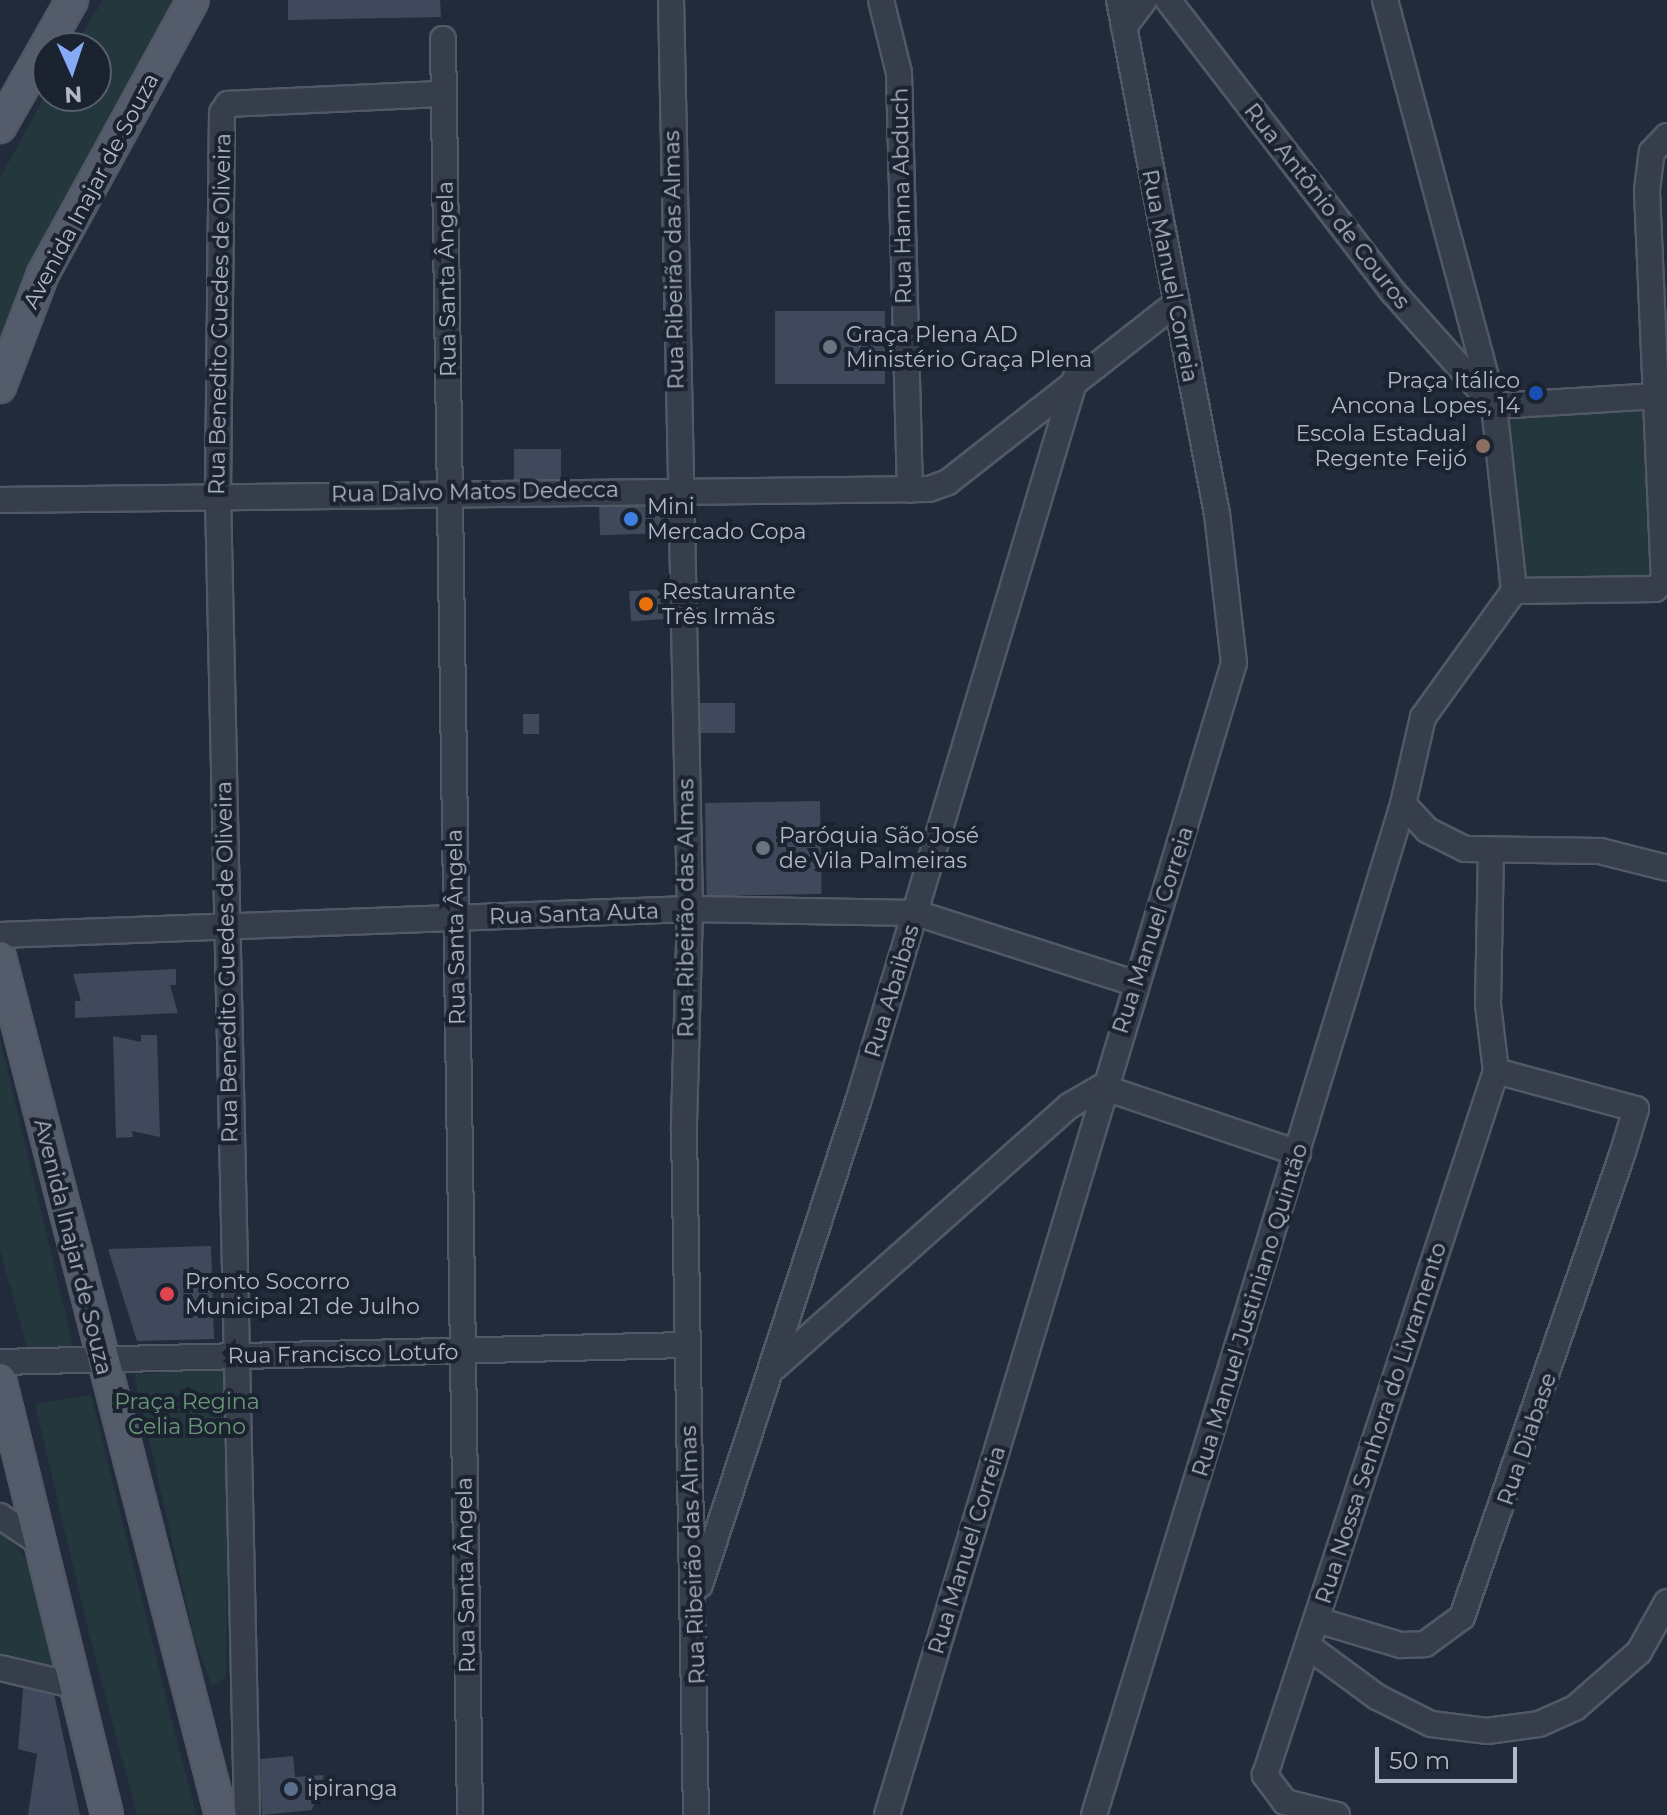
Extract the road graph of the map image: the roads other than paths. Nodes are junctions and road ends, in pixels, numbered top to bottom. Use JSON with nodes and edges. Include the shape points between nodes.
{"nodes":[{"id":1,"x":72,"y":0,"type":"edge"},
{"id":2,"x":193,"y":0,"type":"edge"},
{"id":3,"x":671,"y":0,"type":"edge"},
{"id":4,"x":881,"y":0,"type":"edge"},
{"id":5,"x":1119,"y":0,"type":"edge"},
{"id":6,"x":1144,"y":0,"type":"edge"},
{"id":7,"x":1168,"y":0,"type":"edge"},
{"id":8,"x":1385,"y":0,"type":"edge"},
{"id":9,"x":1124,"y":27,"type":"junction"},
{"id":10,"x":443,"y":39,"type":"dead end"},
{"id":11,"x":444,"y":94,"type":"junction"},
{"id":12,"x":0,"y":127,"type":"edge"},
{"id":13,"x":1664,"y":142,"type":"edge"},
{"id":14,"x":1175,"y":304,"type":"junction"},
{"id":15,"x":1075,"y":379,"type":"junction"},
{"id":16,"x":0,"y":387,"type":"edge"},
{"id":17,"x":1658,"y":396,"type":"junction"},
{"id":18,"x":1494,"y":406,"type":"junction"},
{"id":19,"x":676,"y":488,"type":"junction"},
{"id":20,"x":910,"y":490,"type":"junction"},
{"id":21,"x":218,"y":494,"type":"junction"},
{"id":22,"x":447,"y":494,"type":"junction"},
{"id":23,"x":0,"y":500,"type":"edge"},
{"id":24,"x":1514,"y":591,"type":"junction"},
{"id":25,"x":1403,"y":804,"type":"junction"},
{"id":26,"x":1491,"y":853,"type":"junction"},
{"id":27,"x":1667,"y":868,"type":"edge"},
{"id":28,"x":690,"y":909,"type":"junction"},
{"id":29,"x":916,"y":913,"type":"junction"},
{"id":30,"x":456,"y":918,"type":"junction"},
{"id":31,"x":226,"y":927,"type":"junction"},
{"id":32,"x":0,"y":935,"type":"edge"},
{"id":33,"x":0,"y":957,"type":"edge"},
{"id":34,"x":1137,"y":984,"type":"junction"},
{"id":35,"x":1496,"y":1071,"type":"junction"},
{"id":36,"x":1102,"y":1087,"type":"junction"},
{"id":37,"x":1298,"y":1153,"type":"junction"},
{"id":38,"x":686,"y":1345,"type":"junction"},
{"id":39,"x":462,"y":1351,"type":"junction"},
{"id":40,"x":236,"y":1357,"type":"junction"},
{"id":41,"x":0,"y":1362,"type":"edge"},
{"id":42,"x":103,"y":1362,"type":"junction"},
{"id":43,"x":773,"y":1369,"type":"junction"},
{"id":44,"x":0,"y":1379,"type":"edge"},
{"id":45,"x":0,"y":1516,"type":"edge"},
{"id":46,"x":37,"y":1541,"type":"junction"},
{"id":47,"x":695,"y":1599,"type":"junction"},
{"id":48,"x":1667,"y":1602,"type":"edge"},
{"id":49,"x":1317,"y":1620,"type":"junction"},
{"id":50,"x":1309,"y":1647,"type":"junction"},
{"id":51,"x":0,"y":1668,"type":"edge"},
{"id":52,"x":73,"y":1685,"type":"junction"},
{"id":53,"x":107,"y":1815,"type":"edge"},
{"id":54,"x":221,"y":1815,"type":"edge"},
{"id":55,"x":247,"y":1815,"type":"edge"},
{"id":56,"x":470,"y":1815,"type":"edge"},
{"id":57,"x":696,"y":1815,"type":"edge"},
{"id":58,"x":887,"y":1815,"type":"edge"},
{"id":59,"x":1094,"y":1815,"type":"edge"},
{"id":60,"x":1337,"y":1815,"type":"edge"}],
"edges":[{"from":1,"to":12,"type":"main road"},
{"from":2,"to":16,"type":"main road","name":"Avenida Inajar de Souza","via":[[43,274]]},
{"from":3,"to":19,"type":"street","name":"Rua Ribeirão das Almas"},
{"from":4,"to":20,"type":"street","name":"Rua Hanna Abduch","via":[[899,73]]},
{"from":5,"to":9,"type":"street","name":"Rua Manuel Correia"},
{"from":6,"to":9,"type":"street"},
{"from":7,"to":18,"type":"street","name":"Rua Antônio de Couros","via":[[1393,292]]},
{"from":8,"to":18,"type":"street"},
{"from":9,"to":14,"type":"street","name":"Rua Manuel Correia"},
{"from":10,"to":11,"type":"street","name":"Rua Santa Ângela"},
{"from":11,"to":21,"type":"street","name":"Rua Benedito Guedes de Oliveira","via":[[222,109]]},
{"from":11,"to":22,"type":"street","name":"Rua Santa Ângela"},
{"from":13,"to":17,"type":"street","via":[[1647,190]]},
{"from":14,"to":15,"type":"street","name":"Rua Dalvo Matos Dedecca"},
{"from":14,"to":34,"type":"street","name":"Rua Manuel Correia","via":[[1217,514],[1234,663]]},
{"from":15,"to":20,"type":"street","name":"Rua Dalvo Matos Dedecca","via":[[948,482]]},
{"from":15,"to":29,"type":"street","name":"Rua Abaibas"},
{"from":17,"to":18,"type":"street"},
{"from":17,"to":24,"type":"street","via":[[1667,549],[1661,587]]},
{"from":18,"to":24,"type":"street"},
{"from":19,"to":20,"type":"street","name":"Rua Dalvo Matos Dedecca"},
{"from":19,"to":22,"type":"street","name":"Rua Dalvo Matos Dedecca"},
{"from":19,"to":28,"type":"street","name":"Rua Ribeirão das Almas"},
{"from":21,"to":22,"type":"street","name":"Rua Dalvo Matos Dedecca"},
{"from":21,"to":23,"type":"street","name":"Rua Dalvo Matos Dedecca"},
{"from":21,"to":31,"type":"street","name":"Rua Benedito Guedes de Oliveira"},
{"from":22,"to":30,"type":"street","name":"Rua Santa Ângela"},
{"from":24,"to":25,"type":"street","name":"Rua Manuel Justiniano Quintão","via":[[1423,717]]},
{"from":25,"to":26,"type":"street","via":[[1448,843]]},
{"from":25,"to":37,"type":"street","name":"Rua Manuel Justiniano Quintão"},
{"from":26,"to":27,"type":"street","via":[[1600,851]]},
{"from":26,"to":35,"type":"street","via":[[1488,1005]]},
{"from":28,"to":29,"type":"street","name":"Rua Santa Auta"},
{"from":28,"to":30,"type":"street","name":"Rua Santa Auta"},
{"from":28,"to":38,"type":"street","name":"Rua Ribeirão das Almas"},
{"from":29,"to":34,"type":"street","name":"Rua Santa Auta"},
{"from":29,"to":43,"type":"street","name":"Rua Abaibas"},
{"from":30,"to":31,"type":"street","name":"Rua Santa Auta"},
{"from":30,"to":39,"type":"street","name":"Rua Santa Ângela"},
{"from":31,"to":32,"type":"street","name":"Rua Santa Auta"},
{"from":31,"to":40,"type":"street","name":"Rua Benedito Guedes de Oliveira"},
{"from":33,"to":42,"type":"main road","name":"Avenida Inajar de Souza"},
{"from":34,"to":36,"type":"street","name":"Rua Manuel Correia"},
{"from":35,"to":49,"type":"street","name":"Rua Nossa Senhora do Livramento"},
{"from":35,"to":49,"type":"street","name":"Rua Diabase","via":[[1636,1109],[1462,1617],[1425,1644],[1401,1645]]},
{"from":36,"to":37,"type":"street"},
{"from":36,"to":43,"type":"street","via":[[1069,1106]]},
{"from":36,"to":58,"type":"street","name":"Rua Manuel Correia"},
{"from":37,"to":59,"type":"street","name":"Rua Manuel Justiniano Quintão"},
{"from":38,"to":39,"type":"street","name":"Rua Francisco Lotufo"},
{"from":38,"to":47,"type":"street","name":"Rua Ribeirão das Almas"},
{"from":39,"to":40,"type":"street","name":"Rua Francisco Lotufo"},
{"from":39,"to":56,"type":"street","name":"Rua Santa Ângela"},
{"from":40,"to":42,"type":"street","name":"Rua Francisco Lotufo"},
{"from":40,"to":55,"type":"street","name":"Rua Benedito Guedes de Oliveira"},
{"from":41,"to":42,"type":"street","name":"Rua Francisco Lotufo"},
{"from":42,"to":54,"type":"main road","name":"Avenida Inajar de Souza"},
{"from":43,"to":47,"type":"street","name":"Rua Abaibas"},
{"from":44,"to":46,"type":"main road"},
{"from":45,"to":46,"type":"street"},
{"from":46,"to":52,"type":"main road"},
{"from":47,"to":57,"type":"street","name":"Rua Ribeirão das Almas"},
{"from":48,"to":50,"type":"street","via":[[1639,1652],[1575,1708],[1539,1724],[1487,1731],[1431,1724],[1377,1697]]},
{"from":49,"to":50,"type":"street","name":"Rua Nossa Senhora do Livramento"},
{"from":50,"to":60,"type":"street","name":"Rua Nossa Senhora do Livramento","via":[[1265,1775],[1285,1802]]},
{"from":51,"to":52,"type":"street"},
{"from":52,"to":53,"type":"main road"}]}
